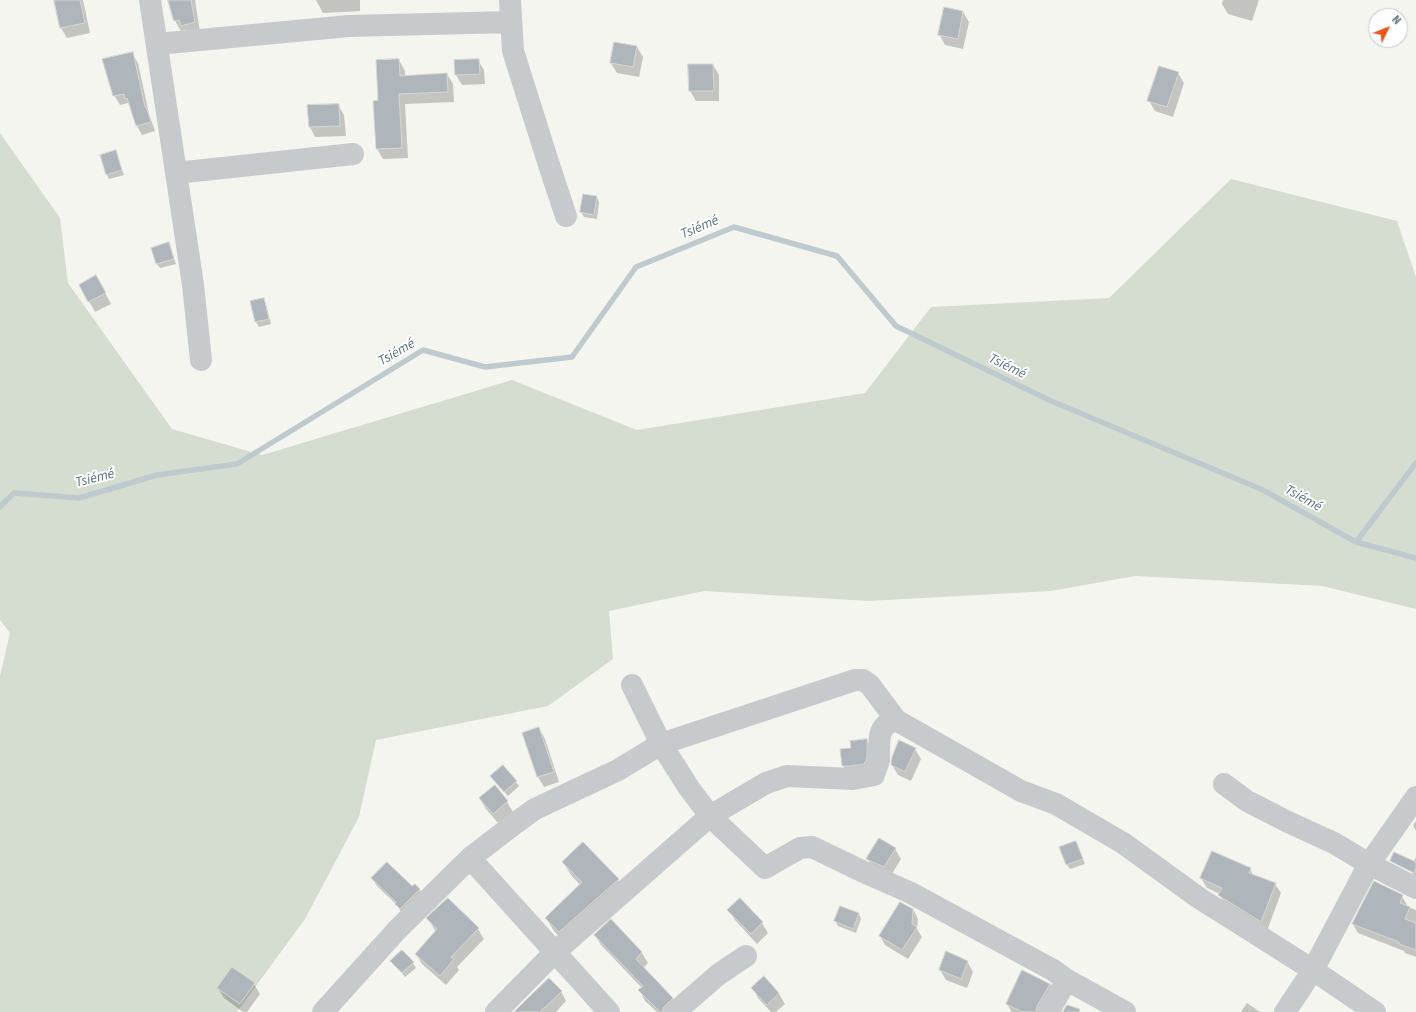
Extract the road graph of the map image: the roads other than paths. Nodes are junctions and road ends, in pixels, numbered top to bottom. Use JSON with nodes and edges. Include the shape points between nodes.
{"nodes":[{"id":1,"x":150,"y":0,"type":"edge"},
{"id":2,"x":510,"y":0,"type":"edge"},
{"id":3,"x":511,"y":22,"type":"junction"},
{"id":4,"x":157,"y":44,"type":"junction"},
{"id":5,"x":353,"y":154,"type":"dead end"},
{"id":6,"x":176,"y":173,"type":"junction"},
{"id":7,"x":566,"y":216,"type":"dead end"},
{"id":8,"x":201,"y":360,"type":"dead end"},
{"id":9,"x":632,"y":685,"type":"dead end"},
{"id":10,"x":896,"y":720,"type":"junction"},
{"id":11,"x":661,"y":744,"type":"junction"},
{"id":12,"x":1224,"y":784,"type":"dead end"},
{"id":13,"x":1416,"y":797,"type":"edge"},
{"id":14,"x":710,"y":816,"type":"junction"},
{"id":15,"x":470,"y":858,"type":"junction"},
{"id":16,"x":1369,"y":864,"type":"junction"},
{"id":17,"x":1416,"y":888,"type":"edge"},
{"id":18,"x":555,"y":952,"type":"junction"},
{"id":19,"x":746,"y":956,"type":"dead end"},
{"id":20,"x":1312,"y":970,"type":"junction"},
{"id":21,"x":1067,"y":980,"type":"junction"},
{"id":22,"x":323,"y":1012,"type":"edge"},
{"id":23,"x":496,"y":1012,"type":"edge"},
{"id":24,"x":609,"y":1012,"type":"edge"},
{"id":25,"x":675,"y":1012,"type":"edge"},
{"id":26,"x":1048,"y":1012,"type":"edge"},
{"id":27,"x":1125,"y":1012,"type":"edge"},
{"id":28,"x":1285,"y":1012,"type":"edge"},
{"id":29,"x":1375,"y":1012,"type":"edge"}],
"edges":[{"from":1,"to":4,"type":"street"},
{"from":2,"to":3,"type":"street"},
{"from":3,"to":4,"type":"street","via":[[348,26]]},
{"from":3,"to":7,"type":"street","via":[[513,51]]},
{"from":4,"to":6,"type":"street"},
{"from":5,"to":6,"type":"street"},
{"from":6,"to":8,"type":"street"},
{"from":9,"to":11,"type":"street"},
{"from":10,"to":11,"type":"street","via":[[870,685],[863,680],[855,680]]},
{"from":10,"to":14,"type":"street","via":[[884,726],[878,740],[879,761],[874,775],[853,779],[787,776],[766,782]]},
{"from":10,"to":20,"type":"street","via":[[1021,791],[1056,804],[1123,843],[1199,898]]},
{"from":11,"to":14,"type":"street"},
{"from":11,"to":15,"type":"street","via":[[618,770],[536,809]]},
{"from":12,"to":16,"type":"street","via":[[1247,801],[1334,843]]},
{"from":13,"to":16,"type":"street"},
{"from":14,"to":18,"type":"street"},
{"from":14,"to":21,"type":"street","via":[[765,868],[800,848],[812,847],[909,892],[1046,966]]},
{"from":15,"to":18,"type":"street"},
{"from":15,"to":22,"type":"street","via":[[397,930]]},
{"from":16,"to":17,"type":"street"},
{"from":16,"to":20,"type":"street"},
{"from":18,"to":23,"type":"street"},
{"from":18,"to":24,"type":"street"},
{"from":19,"to":25,"type":"street","via":[[719,974]]},
{"from":20,"to":28,"type":"street"},
{"from":20,"to":29,"type":"street"},
{"from":21,"to":26,"type":"street"},
{"from":21,"to":27,"type":"street"}]}
